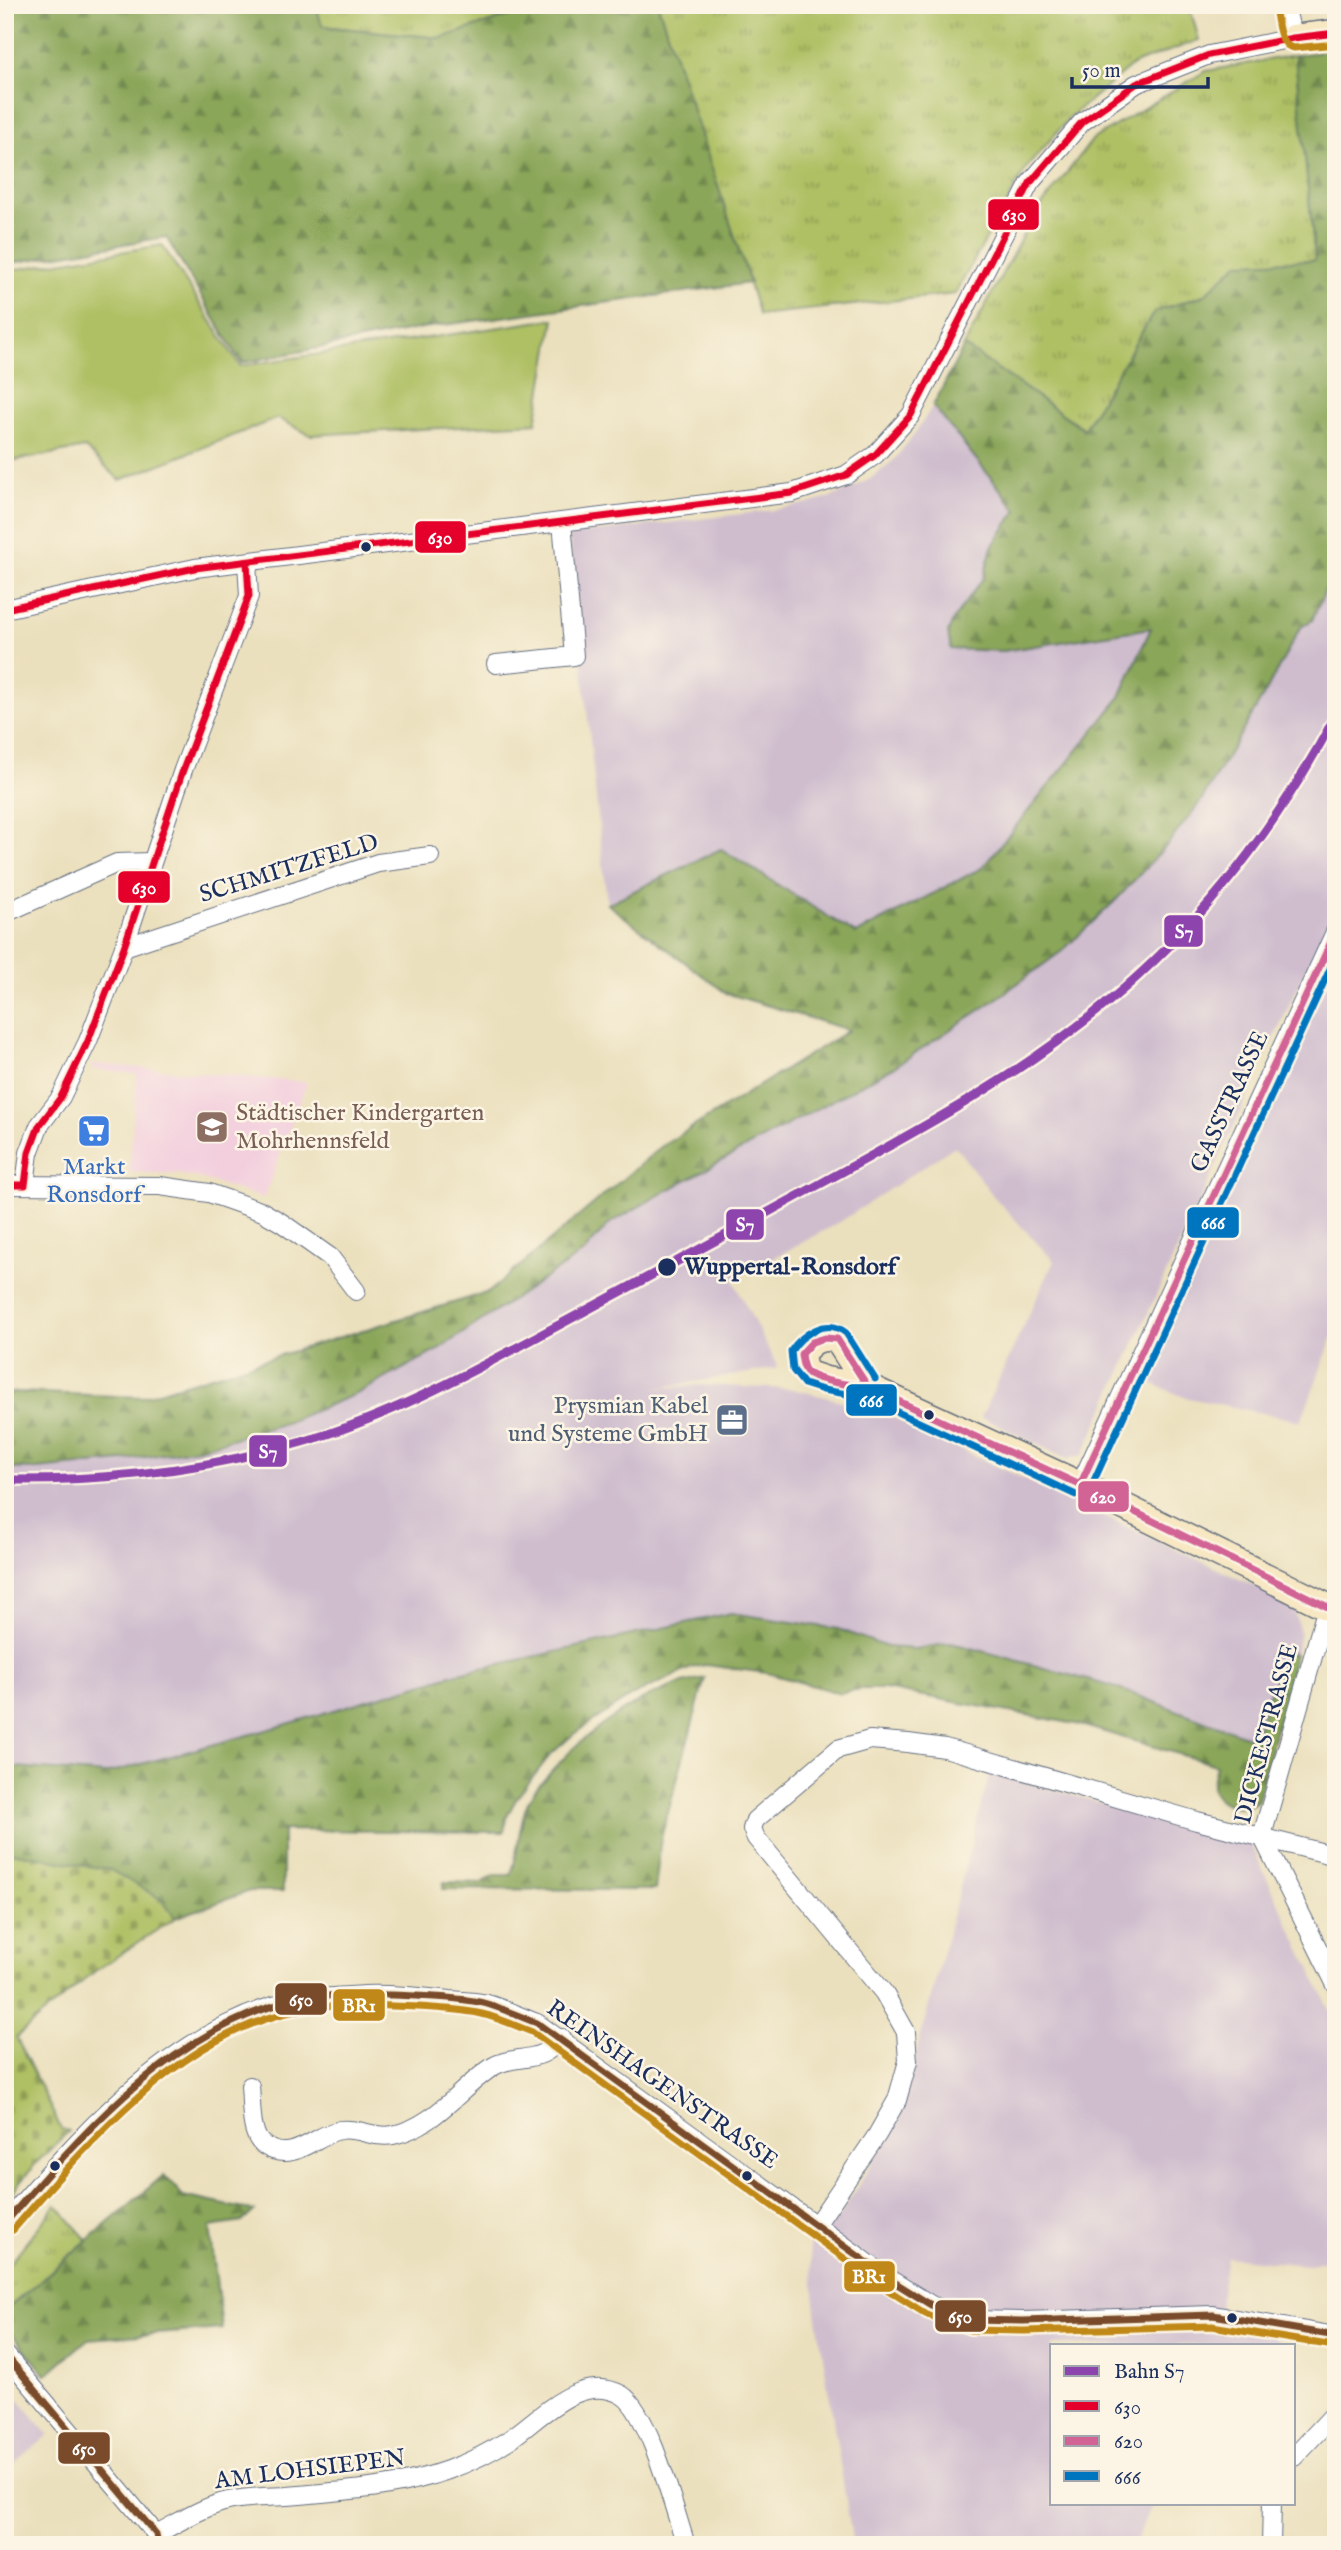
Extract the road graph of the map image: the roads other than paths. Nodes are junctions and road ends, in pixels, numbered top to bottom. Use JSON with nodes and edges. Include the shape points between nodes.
{"nodes":[{"id":1,"x":1285,"y":5,"type":"edge"},
{"id":2,"x":1334,"y":34,"type":"edge"},
{"id":3,"x":1293,"y":38,"type":"junction"},
{"id":4,"x":562,"y":522,"type":"junction"},
{"id":5,"x":247,"y":562,"type":"junction"},
{"id":6,"x":5,"y":609,"type":"edge"},
{"id":7,"x":496,"y":664,"type":"dead end"},
{"id":8,"x":430,"y":856,"type":"dead end"},
{"id":9,"x":151,"y":862,"type":"junction"},
{"id":10,"x":5,"y":913,"type":"edge"},
{"id":11,"x":1336,"y":930,"type":"edge"},
{"id":12,"x":124,"y":947,"type":"junction"},
{"id":13,"x":5,"y":1185,"type":"edge"},
{"id":14,"x":26,"y":1185,"type":"junction"},
{"id":15,"x":356,"y":1291,"type":"dead end"},
{"id":16,"x":868,"y":1388,"type":"dead end"},
{"id":17,"x":1080,"y":1485,"type":"junction"},
{"id":18,"x":1331,"y":1609,"type":"edge"},
{"id":19,"x":1262,"y":1836,"type":"junction"},
{"id":20,"x":1336,"y":1856,"type":"edge"},
{"id":21,"x":1336,"y":1985,"type":"edge"},
{"id":22,"x":562,"y":2038,"type":"junction"},
{"id":23,"x":250,"y":2086,"type":"dead end"},
{"id":24,"x":5,"y":2223,"type":"edge"},
{"id":25,"x":816,"y":2225,"type":"junction"},
{"id":26,"x":1336,"y":2336,"type":"edge"},
{"id":27,"x":5,"y":2354,"type":"edge"},
{"id":28,"x":1336,"y":2412,"type":"edge"},
{"id":29,"x":1296,"y":2455,"type":"edge"},
{"id":30,"x":1272,"y":2504,"type":"edge"},
{"id":31,"x":157,"y":2540,"type":"edge"},
{"id":32,"x":686,"y":2545,"type":"edge"},
{"id":33,"x":1271,"y":2545,"type":"edge"}],
"edges":[{"from":1,"to":3,"type":"street"},
{"from":2,"to":3,"type":"street"},
{"from":3,"to":4,"type":"street","via":[[1209,55],[1136,85],[1082,122],[1030,183],[911,415],[875,456],[846,475],[792,493]]},
{"from":4,"to":5,"type":"street"},
{"from":4,"to":7,"type":"street","via":[[574,656]]},
{"from":5,"to":6,"type":"street","via":[[195,568]]},
{"from":5,"to":9,"type":"street","via":[[249,596]]},
{"from":8,"to":12,"type":"street","name":"SCHMITZFELD","via":[[378,863]]},
{"from":9,"to":10,"type":"street","via":[[117,863]]},
{"from":9,"to":12,"type":"street"},
{"from":11,"to":17,"type":"street","name":"GASSTRASSE"},
{"from":12,"to":14,"type":"street","via":[[88,1041],[61,1097],[40,1126],[29,1153]]},
{"from":13,"to":14,"type":"street"},
{"from":14,"to":15,"type":"street","via":[[160,1186],[209,1193],[282,1223],[330,1257]]},
{"from":16,"to":17,"type":"street"},
{"from":17,"to":18,"type":"street"},
{"from":18,"to":19,"type":"street","name":"DICKESTRASSE"},
{"from":19,"to":20,"type":"street"},
{"from":19,"to":21,"type":"street","name":"DICKESTRASSE"},
{"from":19,"to":25,"type":"street","via":[[945,1748],[870,1740],[838,1749],[755,1820],[756,1838],[884,1993],[906,2032],[908,2061],[897,2100]]},
{"from":22,"to":23,"type":"street","via":[[544,2053],[493,2067],[443,2110],[392,2136],[339,2130],[299,2150],[274,2151],[256,2138]]},
{"from":22,"to":24,"type":"street","name":"REINSHAGENSTRASSE","via":[[537,2023],[485,2004],[392,1994],[271,2006],[209,2034],[165,2064],[66,2152]]},
{"from":22,"to":25,"type":"street","name":"REINSHAGENSTRASSE"},
{"from":25,"to":26,"type":"street","name":"REINSHAGENSTRASSE","via":[[931,2305],[971,2320],[1213,2315]]},
{"from":27,"to":31,"type":"street"},
{"from":28,"to":29,"type":"street"},
{"from":30,"to":33,"type":"street"},
{"from":31,"to":32,"type":"street","name":"AM LOHSIEPEN","via":[[206,2507],[231,2500],[365,2490],[420,2480],[470,2462],[575,2394],[607,2390],[636,2408]]}]}
